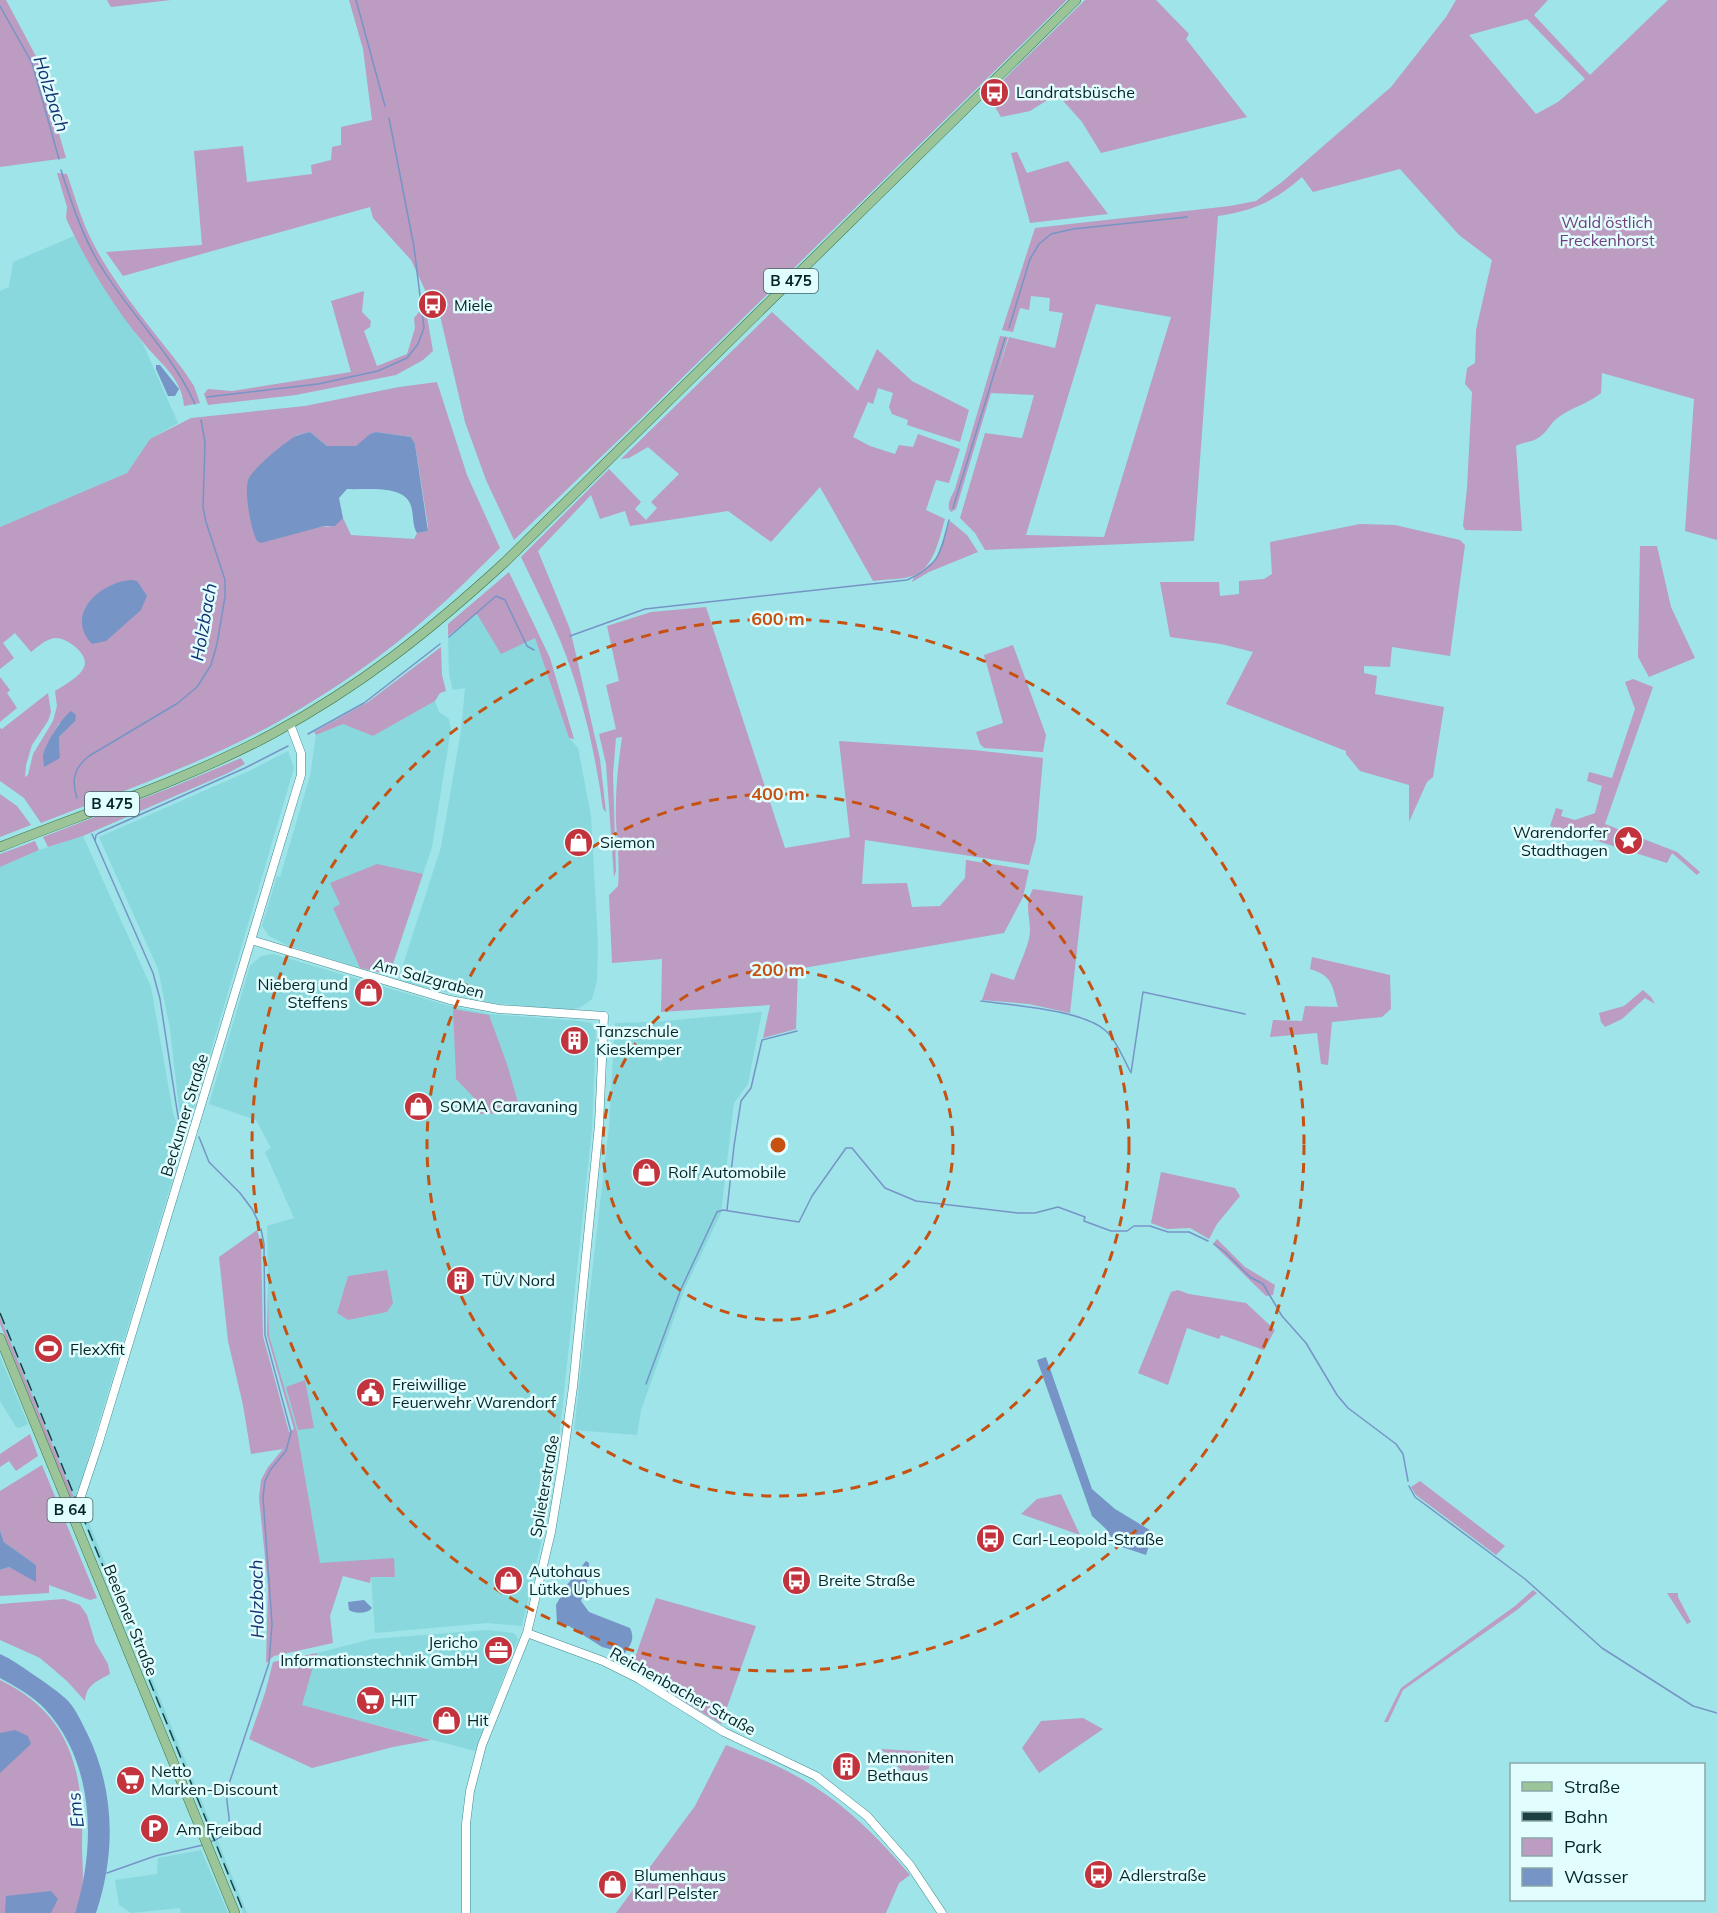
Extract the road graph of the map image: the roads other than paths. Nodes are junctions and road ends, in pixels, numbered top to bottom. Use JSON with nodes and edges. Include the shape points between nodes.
{"nodes":[{"id":1,"x":1076,"y":0,"type":"edge"},
{"id":2,"x":290,"y":724,"type":"junction"},
{"id":3,"x":0,"y":847,"type":"edge"},
{"id":4,"x":251,"y":940,"type":"junction"},
{"id":5,"x":604,"y":1016,"type":"joint"},
{"id":6,"x":0,"y":1338,"type":"edge"},
{"id":7,"x":70,"y":1510,"type":"junction"},
{"id":8,"x":526,"y":1633,"type":"junction"},
{"id":9,"x":235,"y":1913,"type":"edge"},
{"id":10,"x":466,"y":1913,"type":"edge"},
{"id":11,"x":942,"y":1913,"type":"edge"}],
"edges":[{"from":1,"to":2,"type":"main road","number":"B 475","via":[[461,602],[387,663]]},
{"from":2,"to":3,"type":"main road","number":"B 475","via":[[223,758]]},
{"from":2,"to":4,"type":"street","name":"Beckumer Straße","via":[[301,753],[301,775]]},
{"from":4,"to":5,"type":"street","name":"Am Salzgraben","via":[[450,1000],[499,1010]]},
{"from":4,"to":7,"type":"street","name":"Beckumer Straße","via":[[98,1445],[78,1505]]},
{"from":5,"to":8,"type":"street","name":"Splieterstraße","via":[[599,1125],[571,1398],[551,1532]]},
{"from":6,"to":7,"type":"main road","name":"Beelener Straße","number":"B 64"},
{"from":7,"to":9,"type":"main road","name":"Beelener Straße","number":"B 64"},
{"from":8,"to":10,"type":"street","name":"Splieterstraße","via":[[482,1745],[470,1791]]},
{"from":8,"to":11,"type":"street","name":"Reichenbacher Straße","via":[[603,1661],[724,1732],[816,1776],[882,1831],[910,1864]]}]}
